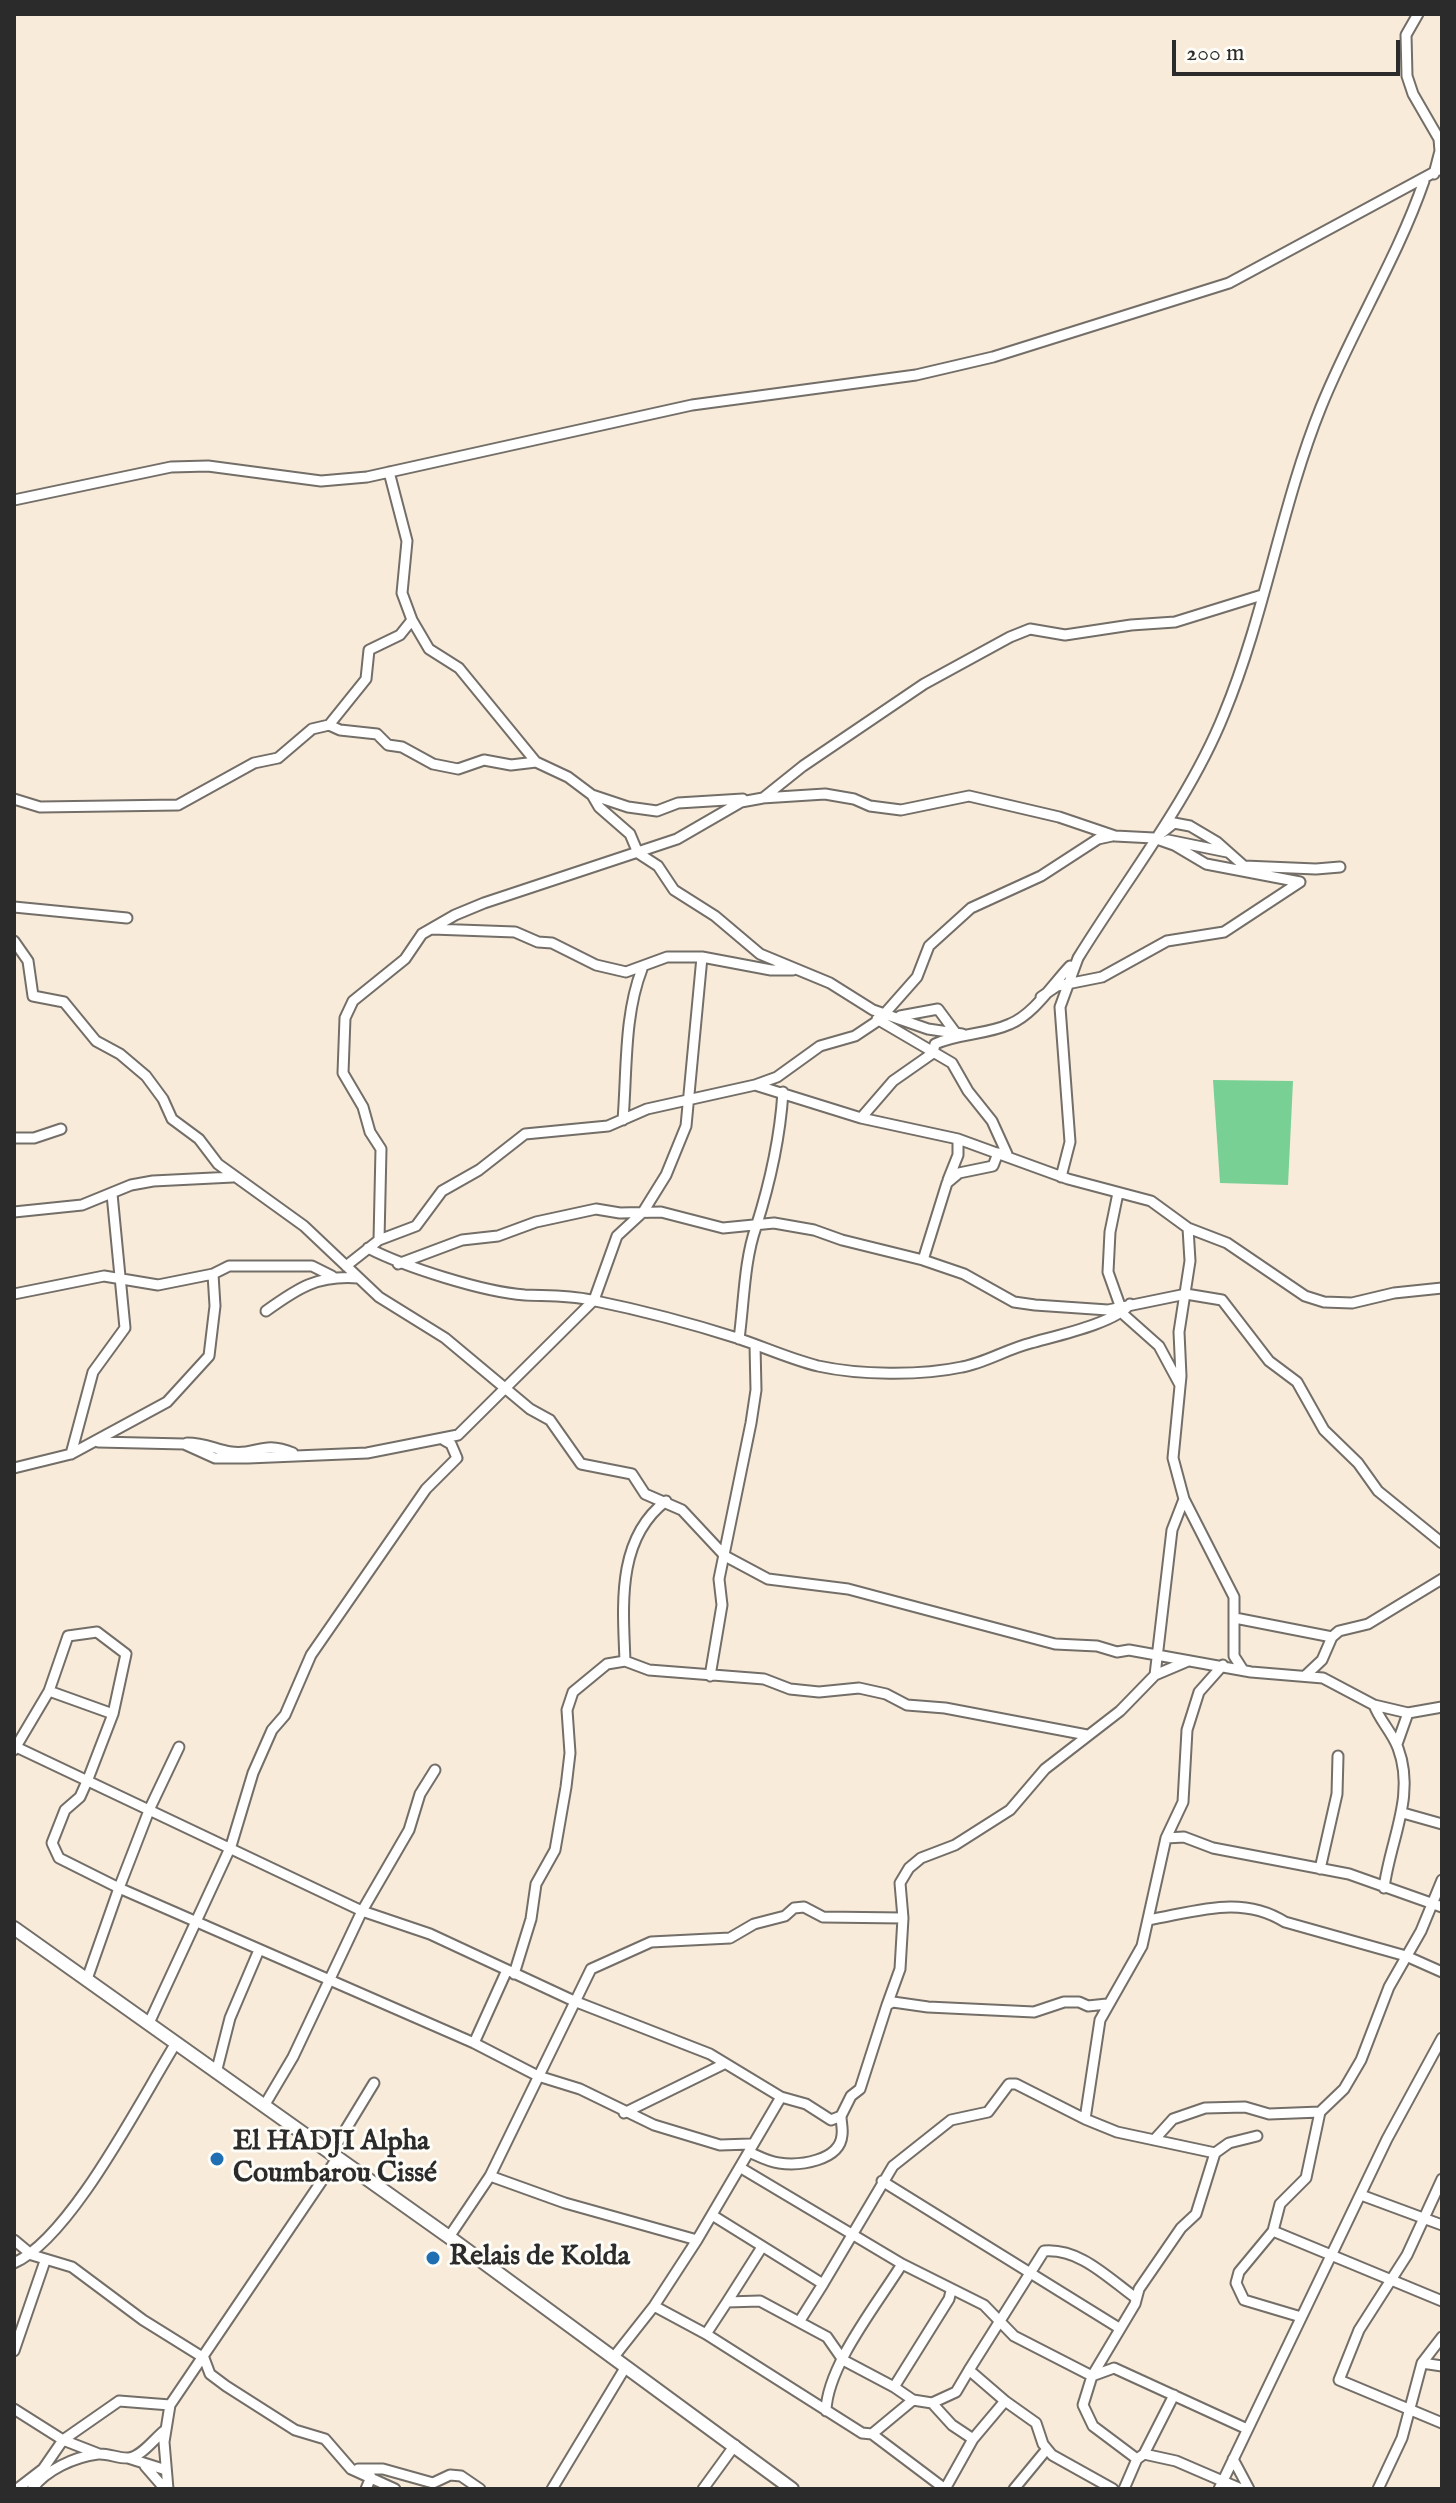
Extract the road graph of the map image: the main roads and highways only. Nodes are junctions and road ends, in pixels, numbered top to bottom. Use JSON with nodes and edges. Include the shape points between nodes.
{"nodes":[{"id":1,"x":14,"y":1928,"type":"edge"},
{"id":2,"x":792,"y":2489,"type":"edge"}],
"edges":[{"from":1,"to":2,"type":"main road"}]}
